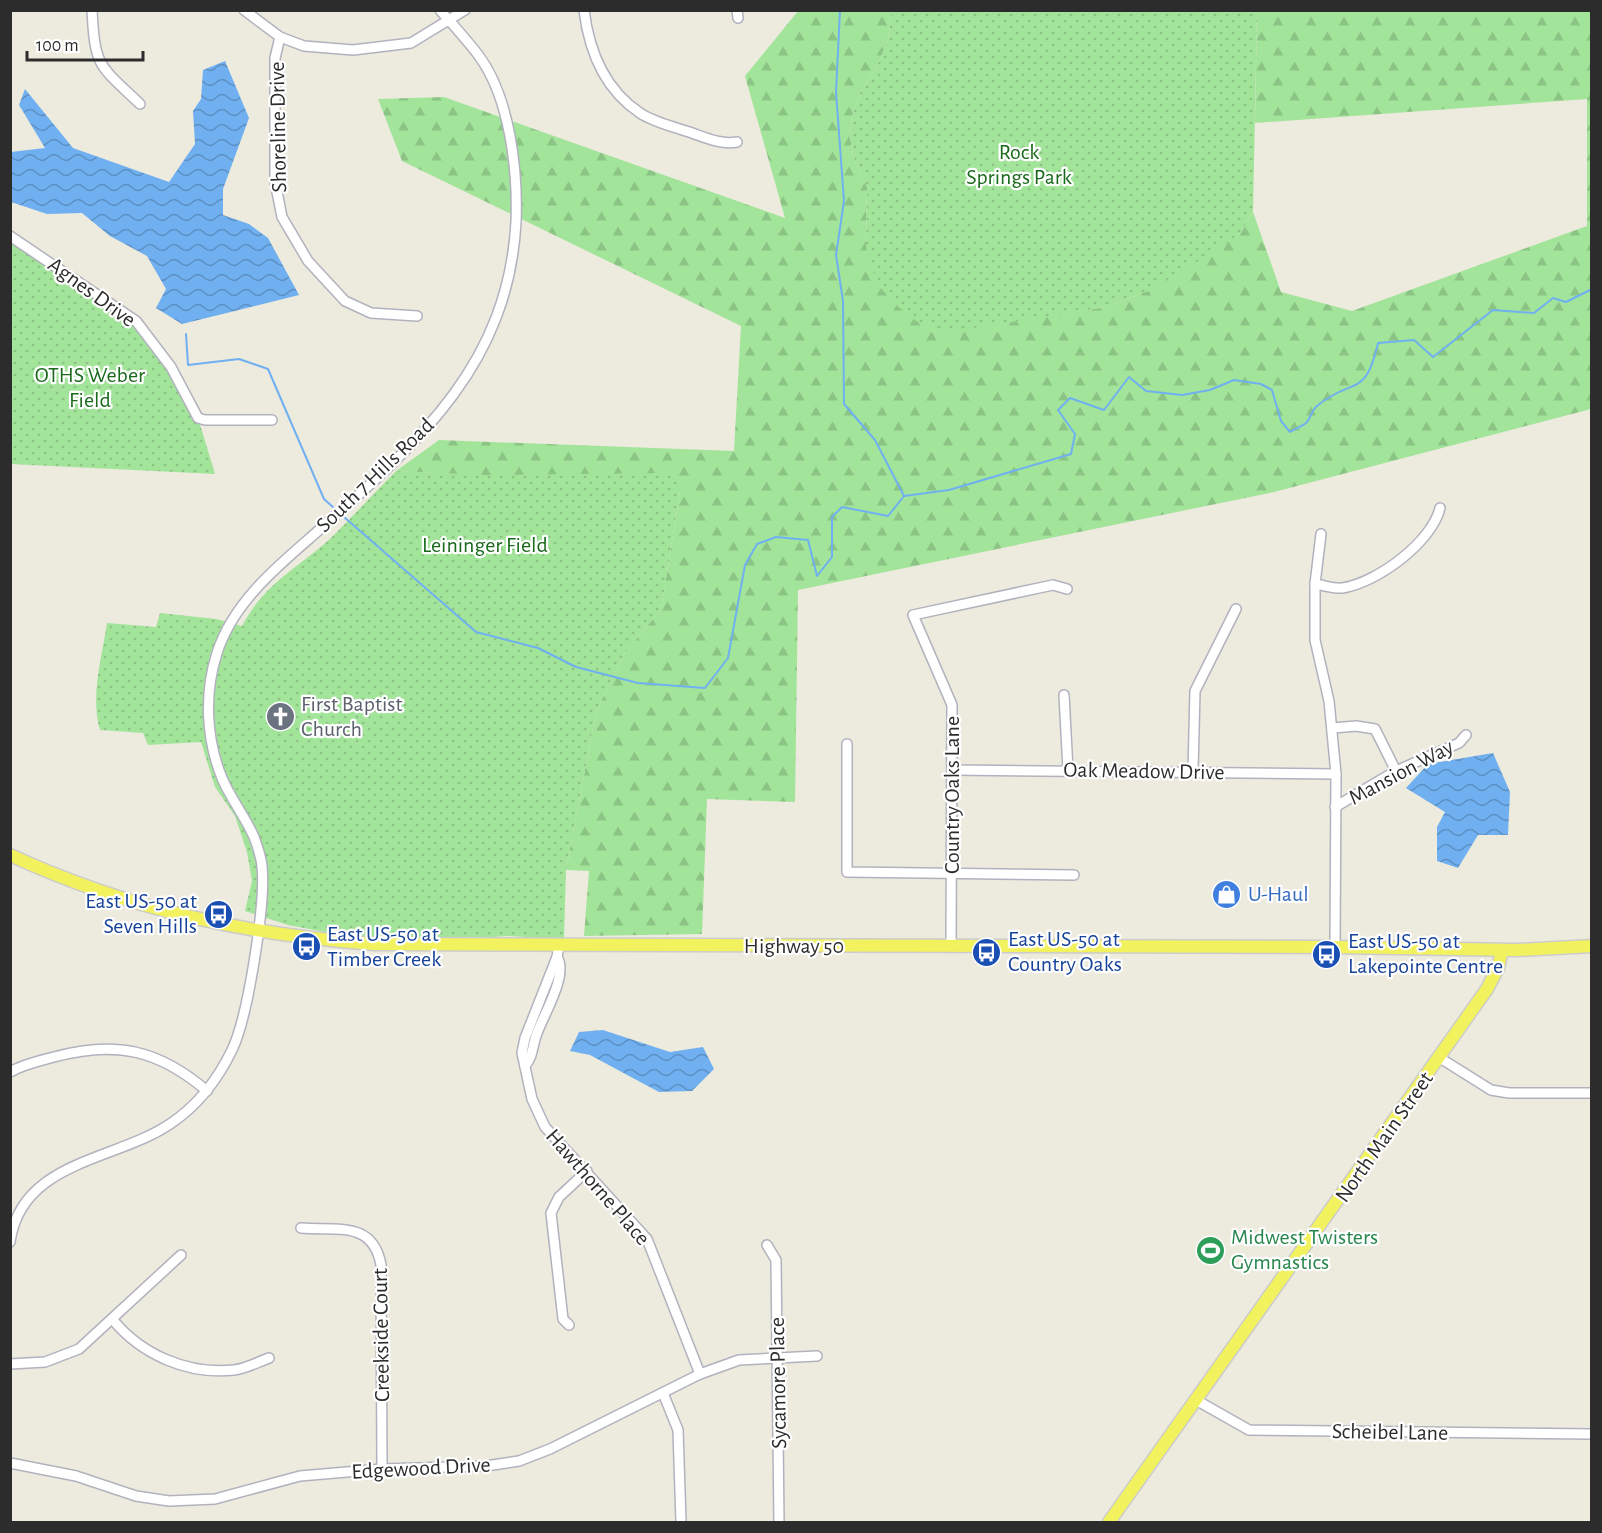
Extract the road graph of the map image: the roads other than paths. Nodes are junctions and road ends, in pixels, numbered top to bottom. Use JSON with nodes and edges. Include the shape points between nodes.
{"nodes":[{"id":1,"x":92,"y":10,"type":"edge"},
{"id":2,"x":244,"y":10,"type":"edge"},
{"id":3,"x":440,"y":10,"type":"edge"},
{"id":4,"x":465,"y":10,"type":"edge"},
{"id":5,"x":584,"y":10,"type":"edge"},
{"id":6,"x":448,"y":20,"type":"junction"},
{"id":7,"x":280,"y":37,"type":"junction"},
{"id":8,"x":140,"y":104,"type":"dead end"},
{"id":9,"x":737,"y":141,"type":"dead end"},
{"id":10,"x":10,"y":236,"type":"edge"},
{"id":11,"x":417,"y":316,"type":"dead end"},
{"id":12,"x":272,"y":420,"type":"dead end"},
{"id":13,"x":1440,"y":508,"type":"dead end"},
{"id":14,"x":1321,"y":534,"type":"dead end"},
{"id":15,"x":1315,"y":584,"type":"junction"},
{"id":16,"x":1067,"y":589,"type":"dead end"},
{"id":17,"x":1236,"y":609,"type":"dead end"},
{"id":18,"x":1064,"y":695,"type":"dead end"},
{"id":19,"x":1333,"y":728,"type":"junction"},
{"id":20,"x":1466,"y":735,"type":"dead end"},
{"id":21,"x":847,"y":744,"type":"dead end"},
{"id":22,"x":952,"y":770,"type":"junction"},
{"id":23,"x":1068,"y":770,"type":"junction"},
{"id":24,"x":1193,"y":771,"type":"junction"},
{"id":25,"x":1396,"y":771,"type":"junction"},
{"id":26,"x":1336,"y":774,"type":"junction"},
{"id":27,"x":1335,"y":807,"type":"junction"},
{"id":28,"x":10,"y":855,"type":"edge"},
{"id":29,"x":951,"y":873,"type":"junction"},
{"id":30,"x":1074,"y":875,"type":"dead end"},
{"id":31,"x":257,"y":932,"type":"junction"},
{"id":32,"x":951,"y":946,"type":"junction"},
{"id":33,"x":1592,"y":946,"type":"edge"},
{"id":34,"x":1335,"y":947,"type":"junction"},
{"id":35,"x":1502,"y":950,"type":"junction"},
{"id":36,"x":558,"y":951,"type":"junction"},
{"id":37,"x":1440,"y":1058,"type":"junction"},
{"id":38,"x":10,"y":1072,"type":"edge"},
{"id":39,"x":207,"y":1091,"type":"junction"},
{"id":40,"x":1592,"y":1093,"type":"edge"},
{"id":41,"x":587,"y":1171,"type":"junction"},
{"id":42,"x":301,"y":1228,"type":"dead end"},
{"id":43,"x":10,"y":1242,"type":"edge"},
{"id":44,"x":767,"y":1245,"type":"dead end"},
{"id":45,"x":181,"y":1255,"type":"dead end"},
{"id":46,"x":113,"y":1320,"type":"junction"},
{"id":47,"x":570,"y":1325,"type":"dead end"},
{"id":48,"x":817,"y":1356,"type":"dead end"},
{"id":49,"x":778,"y":1357,"type":"junction"},
{"id":50,"x":269,"y":1358,"type":"dead end"},
{"id":51,"x":10,"y":1364,"type":"edge"},
{"id":52,"x":700,"y":1374,"type":"junction"},
{"id":53,"x":663,"y":1392,"type":"junction"},
{"id":54,"x":1196,"y":1400,"type":"junction"},
{"id":55,"x":1592,"y":1434,"type":"edge"},
{"id":56,"x":10,"y":1463,"type":"edge"},
{"id":57,"x":382,"y":1469,"type":"junction"},
{"id":58,"x":682,"y":1521,"type":"edge"},
{"id":59,"x":779,"y":1522,"type":"edge"},
{"id":60,"x":1109,"y":1522,"type":"edge"}],
"edges":[{"from":1,"to":8,"type":"street","via":[[98,61]]},
{"from":2,"to":7,"type":"street"},
{"from":3,"to":6,"type":"street","name":"South 7 Hills Road"},
{"from":4,"to":6,"type":"street"},
{"from":5,"to":9,"type":"street","via":[[589,42],[599,68],[640,113],[716,141]]},
{"from":6,"to":7,"type":"street","via":[[411,42],[374,49],[332,50]]},
{"from":6,"to":31,"type":"street","name":"South 7 Hills Road","via":[[480,58],[504,114],[517,190],[513,254],[492,331],[467,378],[421,435],[242,605],[217,651],[207,702],[211,737],[222,778],[254,838],[262,864]]},
{"from":7,"to":11,"type":"street","name":"Shoreline Drive","via":[[274,58],[275,182],[282,217],[308,261],[345,301],[371,313]]},
{"from":10,"to":12,"type":"street","name":"Agnes Drive","via":[[136,321],[171,367],[198,418]]},
{"from":13,"to":15,"type":"street","via":[[1429,533],[1397,562],[1372,577],[1340,588]]},
{"from":14,"to":15,"type":"street"},
{"from":15,"to":19,"type":"street","via":[[1315,639]]},
{"from":16,"to":22,"type":"street","name":"Country Oaks Lane","via":[[1053,585],[913,615],[952,705]]},
{"from":17,"to":24,"type":"street","via":[[1195,691]]},
{"from":18,"to":23,"type":"street"},
{"from":19,"to":25,"type":"street","via":[[1375,729]]},
{"from":19,"to":26,"type":"street"},
{"from":20,"to":25,"type":"street","name":"Mansion Way","via":[[1459,743]]},
{"from":21,"to":29,"type":"street","via":[[848,872]]},
{"from":22,"to":23,"type":"street","name":"Oak Meadow Drive"},
{"from":22,"to":29,"type":"street","name":"Country Oaks Lane"},
{"from":23,"to":24,"type":"street","name":"Oak Meadow Drive"},
{"from":24,"to":26,"type":"street","name":"Oak Meadow Drive"},
{"from":25,"to":27,"type":"street","name":"Mansion Way"},
{"from":26,"to":27,"type":"street"},
{"from":27,"to":34,"type":"street"},
{"from":28,"to":31,"type":"main road","name":"Highway 50","via":[[131,902]]},
{"from":29,"to":30,"type":"street"},
{"from":29,"to":32,"type":"street","name":"Country Oaks Lane"},
{"from":31,"to":36,"type":"main road","name":"Highway 50","via":[[375,944]]},
{"from":31,"to":39,"type":"street","name":"South 7 Hills Road","via":[[234,1047]]},
{"from":32,"to":34,"type":"main road","name":"Highway 50"},
{"from":32,"to":36,"type":"main road","name":"Highway 50"},
{"from":33,"to":35,"type":"main road","name":"Highway 50"},
{"from":34,"to":35,"type":"main road","name":"Highway 50"},
{"from":35,"to":37,"type":"main road","name":"North Main Street","via":[[1487,989]]},
{"from":36,"to":41,"type":"street","name":"Hawthorne Place","via":[[522,1053],[532,1099],[545,1126]]},
{"from":37,"to":40,"type":"street","via":[[1491,1090]]},
{"from":37,"to":54,"type":"main road","name":"North Main Street"},
{"from":38,"to":39,"type":"street","via":[[74,1052],[129,1050],[185,1072]]},
{"from":39,"to":43,"type":"street","name":"South 7 Hills Road","via":[[171,1123],[44,1182],[24,1204]]},
{"from":41,"to":47,"type":"street","via":[[559,1197],[550,1213],[563,1319]]},
{"from":41,"to":52,"type":"street","name":"Hawthorne Place","via":[[647,1239]]},
{"from":42,"to":57,"type":"street","name":"Creekside Court","via":[[360,1232],[379,1252]]},
{"from":44,"to":49,"type":"street","name":"Sycamore Place","via":[[776,1260]]},
{"from":45,"to":46,"type":"street"},
{"from":46,"to":50,"type":"street","via":[[125,1334],[156,1356],[200,1371],[236,1370]]},
{"from":46,"to":51,"type":"street","via":[[64,1357]]},
{"from":48,"to":49,"type":"street","name":"Edgewood Drive"},
{"from":49,"to":52,"type":"street","name":"Edgewood Drive","via":[[739,1360]]},
{"from":49,"to":59,"type":"street","name":"Sycamore Place"},
{"from":52,"to":53,"type":"street","name":"Edgewood Drive"},
{"from":53,"to":57,"type":"street","name":"Edgewood Drive","via":[[519,1461],[486,1466]]},
{"from":53,"to":58,"type":"street","via":[[678,1430]]},
{"from":54,"to":55,"type":"street","name":"Scheibel Lane","via":[[1249,1430]]},
{"from":54,"to":60,"type":"main road","name":"North Main Street"},
{"from":56,"to":57,"type":"street","name":"Edgewood Drive","via":[[169,1501],[215,1499],[300,1476]]}]}
